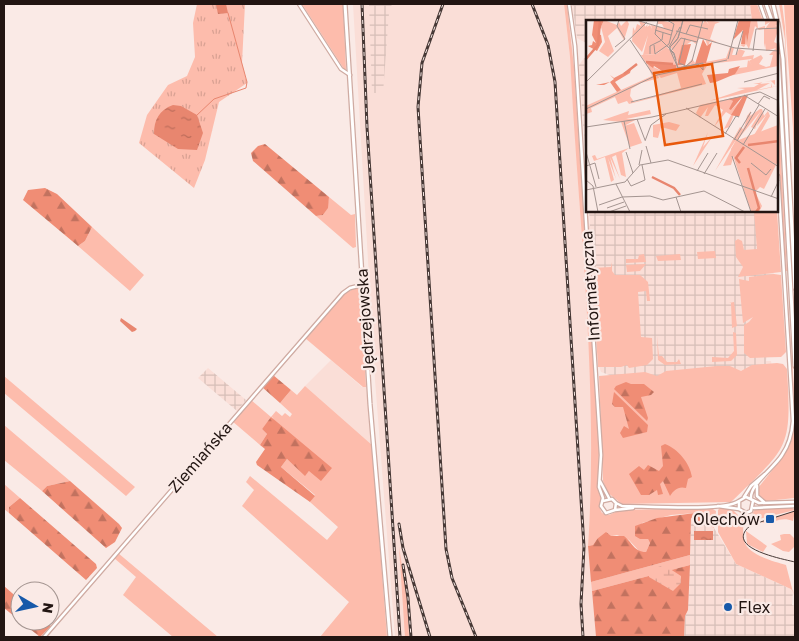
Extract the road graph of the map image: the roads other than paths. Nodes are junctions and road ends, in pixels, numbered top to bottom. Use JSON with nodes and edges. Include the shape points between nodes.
{"nodes":[{"id":1,"x":299,"y":4,"type":"edge"},
{"id":2,"x":345,"y":4,"type":"edge"},
{"id":3,"x":569,"y":4,"type":"edge"},
{"id":4,"x":760,"y":4,"type":"edge"},
{"id":5,"x":769,"y":4,"type":"edge"},
{"id":6,"x":766,"y":20,"type":"edge"},
{"id":7,"x":772,"y":20,"type":"edge"},
{"id":8,"x":777,"y":20,"type":"edge"},
{"id":9,"x":779,"y":29,"type":"edge"},
{"id":10,"x":779,"y":73,"type":"edge"},
{"id":11,"x":350,"y":75,"type":"junction"},
{"id":12,"x":779,"y":194,"type":"edge"},
{"id":13,"x":362,"y":285,"type":"junction"},
{"id":14,"x":795,"y":288,"type":"edge"},
{"id":15,"x":795,"y":366,"type":"edge"},
{"id":16,"x":766,"y":473,"type":"junction"},
{"id":17,"x":600,"y":479,"type":"junction"},
{"id":18,"x":758,"y":483,"type":"junction"},
{"id":19,"x":610,"y":498,"type":"junction"},
{"id":20,"x":743,"y":498,"type":"junction"},
{"id":21,"x":752,"y":500,"type":"junction"},
{"id":22,"x":603,"y":501,"type":"junction"},
{"id":23,"x":739,"y":501,"type":"junction"},
{"id":24,"x":765,"y":502,"type":"junction"},
{"id":25,"x":795,"y":502,"type":"edge"},
{"id":26,"x":616,"y":503,"type":"junction"},
{"id":27,"x":714,"y":506,"type":"junction"},
{"id":28,"x":795,"y":506,"type":"edge"},
{"id":29,"x":642,"y":507,"type":"junction"},
{"id":30,"x":740,"y":509,"type":"junction"},
{"id":31,"x":753,"y":509,"type":"junction"},
{"id":32,"x":615,"y":510,"type":"junction"},
{"id":33,"x":44,"y":637,"type":"edge"},
{"id":34,"x":390,"y":637,"type":"edge"}],
"edges":[{"from":1,"to":11,"type":"street","via":[[341,68]]},
{"from":2,"to":11,"type":"street","name":"Jędrzejowska"},
{"from":3,"to":17,"type":"street","name":"Informatyczna","via":[[577,73]]},
{"from":4,"to":6,"type":"street"},
{"from":5,"to":7,"type":"street"},
{"from":5,"to":8,"type":"street"},
{"from":9,"to":14,"type":"street"},
{"from":10,"to":15,"type":"street"},
{"from":11,"to":13,"type":"street","name":"Jędrzejowska"},
{"from":12,"to":16,"type":"street","via":[[792,421],[786,448]]},
{"from":13,"to":33,"type":"street","name":"Ziemiańska","via":[[341,295]]},
{"from":13,"to":34,"type":"street","name":"Jędrzejowska"},
{"from":16,"to":18,"type":"street"},
{"from":16,"to":20,"type":"street"},
{"from":17,"to":19,"type":"street","name":"Informatyczna"},
{"from":17,"to":22,"type":"street","name":"Informatyczna"},
{"from":18,"to":21,"type":"street","via":[[752,491]]},
{"from":18,"to":24,"type":"street","via":[[757,496]]},
{"from":19,"to":22,"type":"street"},
{"from":19,"to":26,"type":"street","name":"Informatyczna"},
{"from":20,"to":21,"type":"street"},
{"from":20,"to":23,"type":"street"},
{"from":21,"to":24,"type":"street"},
{"from":21,"to":31,"type":"street"},
{"from":22,"to":32,"type":"street","via":[[601,507],[604,512]]},
{"from":23,"to":27,"type":"street"},
{"from":23,"to":30,"type":"street"},
{"from":24,"to":25,"type":"street"},
{"from":26,"to":29,"type":"street"},
{"from":26,"to":32,"type":"street"},
{"from":27,"to":29,"type":"street"},
{"from":27,"to":30,"type":"street"},
{"from":28,"to":31,"type":"street"},
{"from":29,"to":32,"type":"street"},
{"from":30,"to":31,"type":"street","via":[[746,513]]}]}
